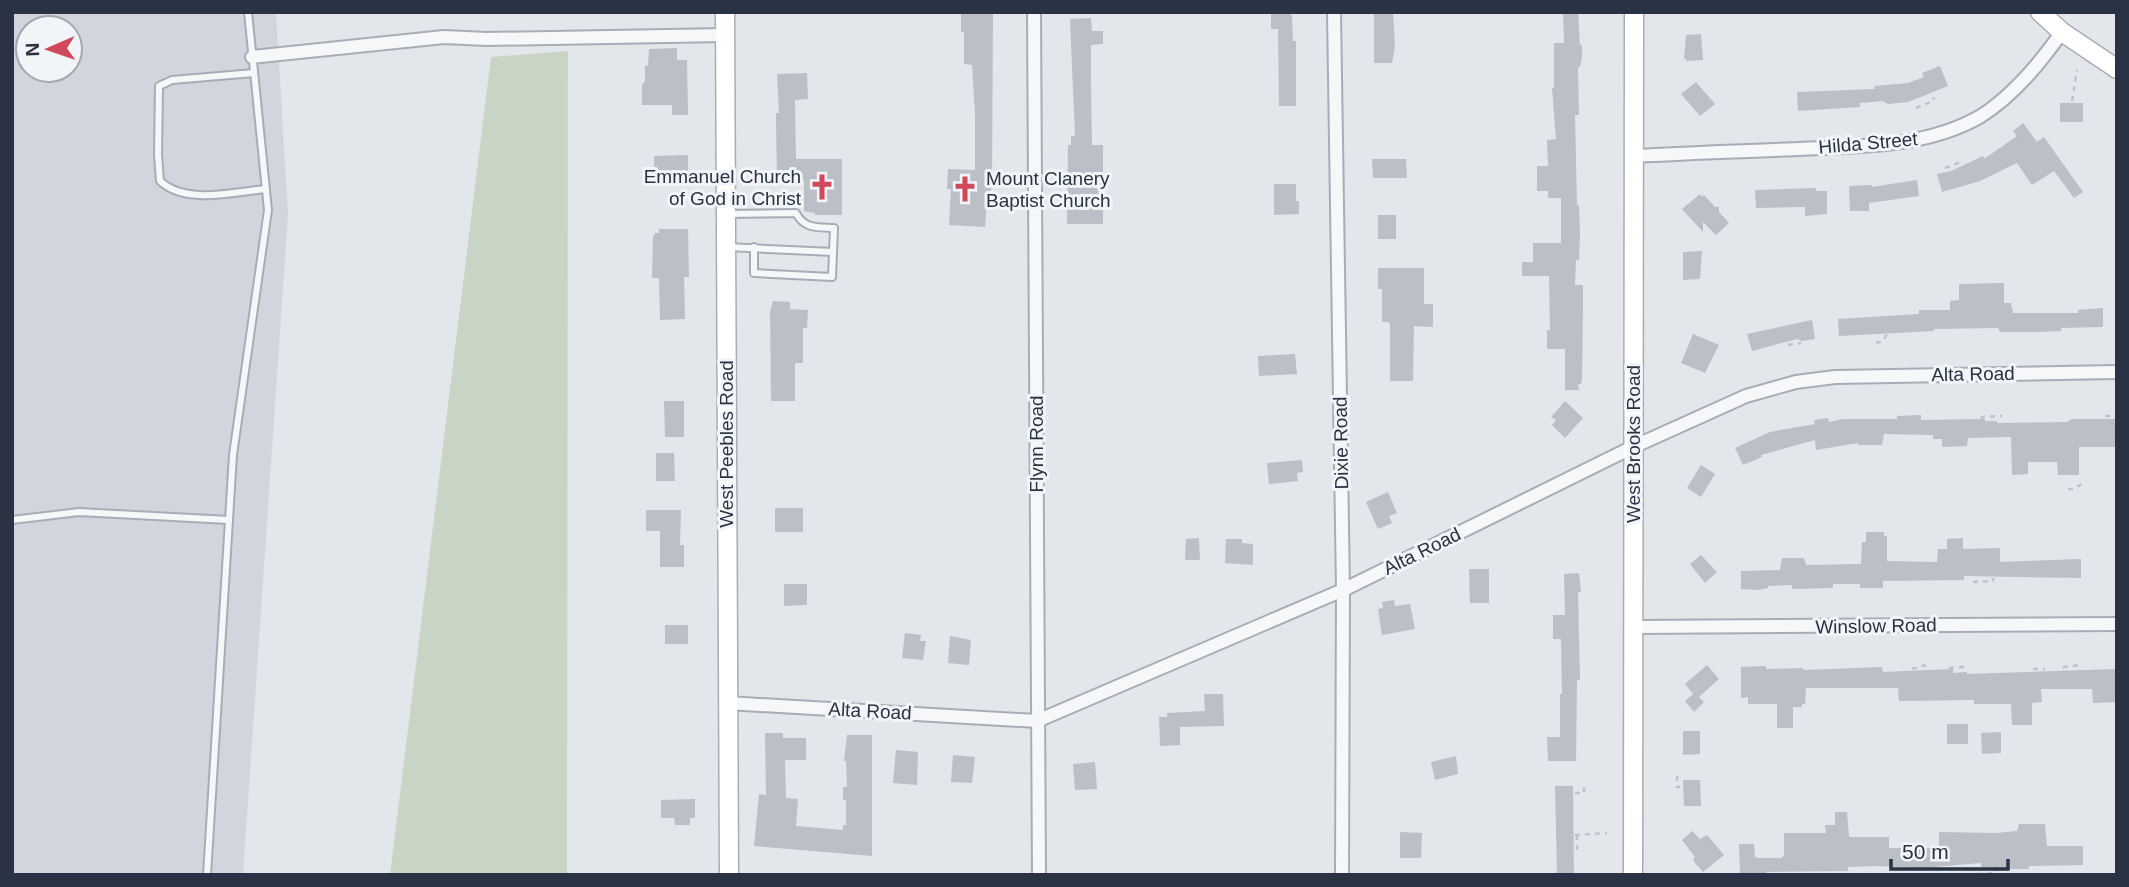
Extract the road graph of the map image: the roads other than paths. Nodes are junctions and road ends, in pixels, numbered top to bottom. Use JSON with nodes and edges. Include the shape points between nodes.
{"nodes":[{"id":1,"x":248,"y":12,"type":"edge"},
{"id":2,"x":725,"y":12,"type":"edge"},
{"id":3,"x":1034,"y":12,"type":"edge"},
{"id":4,"x":1334,"y":12,"type":"edge"},
{"id":5,"x":1634,"y":12,"type":"edge"},
{"id":6,"x":2040,"y":12,"type":"edge"},
{"id":7,"x":2062,"y":32,"type":"junction"},
{"id":8,"x":725,"y":35,"type":"junction"},
{"id":9,"x":252,"y":57,"type":"junction"},
{"id":10,"x":2117,"y":69,"type":"edge"},
{"id":11,"x":254,"y":73,"type":"junction"},
{"id":12,"x":1633,"y":156,"type":"junction"},
{"id":13,"x":266,"y":189,"type":"junction"},
{"id":14,"x":725,"y":214,"type":"junction"},
{"id":15,"x":725,"y":247,"type":"junction"},
{"id":16,"x":754,"y":247,"type":"junction"},
{"id":17,"x":833,"y":252,"type":"junction"},
{"id":18,"x":2117,"y":372,"type":"edge"},
{"id":19,"x":1633,"y":447,"type":"junction"},
{"id":20,"x":12,"y":520,"type":"edge"},
{"id":21,"x":229,"y":520,"type":"junction"},
{"id":22,"x":1343,"y":590,"type":"junction"},
{"id":23,"x":2117,"y":624,"type":"edge"},
{"id":24,"x":1635,"y":627,"type":"junction"},
{"id":25,"x":727,"y":703,"type":"junction"},
{"id":26,"x":1037,"y":721,"type":"junction"},
{"id":27,"x":207,"y":875,"type":"edge"},
{"id":28,"x":729,"y":875,"type":"edge"},
{"id":29,"x":1039,"y":875,"type":"edge"},
{"id":30,"x":1342,"y":875,"type":"edge"},
{"id":31,"x":1633,"y":875,"type":"edge"}],
"edges":[{"from":1,"to":9,"type":"lane"},
{"from":2,"to":8,"type":"street","name":"West Peebles Road"},
{"from":3,"to":26,"type":"street","name":"Flynn Road"},
{"from":4,"to":22,"type":"street","name":"Dixie Road"},
{"from":5,"to":12,"type":"street","name":"West Brooks Road"},
{"from":6,"to":7,"type":"street"},
{"from":7,"to":10,"type":"street"},
{"from":7,"to":12,"type":"street","name":"Hilda Street","via":[[2029,74],[1992,108],[1925,138]]},
{"from":8,"to":9,"type":"street","via":[[444,37]]},
{"from":8,"to":14,"type":"street","name":"West Peebles Road"},
{"from":9,"to":11,"type":"lane"},
{"from":11,"to":13,"type":"lane"},
{"from":11,"to":13,"type":"lane","via":[[172,80],[159,86],[160,181],[170,189],[194,195]]},
{"from":12,"to":19,"type":"street","name":"West Brooks Road"},
{"from":13,"to":21,"type":"lane","via":[[268,210],[233,455]]},
{"from":14,"to":15,"type":"street","name":"West Peebles Road"},
{"from":14,"to":17,"type":"lane","via":[[796,213],[810,227],[834,228]]},
{"from":15,"to":16,"type":"lane"},
{"from":15,"to":25,"type":"street","name":"West Peebles Road"},
{"from":16,"to":17,"type":"lane"},
{"from":16,"to":17,"type":"lane","via":[[754,273],[832,277]]},
{"from":18,"to":19,"type":"street","name":"Alta Road","via":[[1885,375],[1796,382],[1746,396]]},
{"from":19,"to":22,"type":"street","name":"Alta Road"},
{"from":19,"to":24,"type":"street","name":"West Brooks Road"},
{"from":20,"to":21,"type":"lane","via":[[79,512]]},
{"from":21,"to":27,"type":"lane"},
{"from":22,"to":26,"type":"street","name":"Alta Road"},
{"from":22,"to":30,"type":"street","name":"Dixie Road"},
{"from":23,"to":24,"type":"street","name":"Winslow Road"},
{"from":24,"to":31,"type":"street","name":"West Brooks Road"},
{"from":25,"to":26,"type":"street","name":"Alta Road"},
{"from":25,"to":28,"type":"street","name":"West Peebles Road"},
{"from":26,"to":29,"type":"street","name":"Flynn Road"}]}
